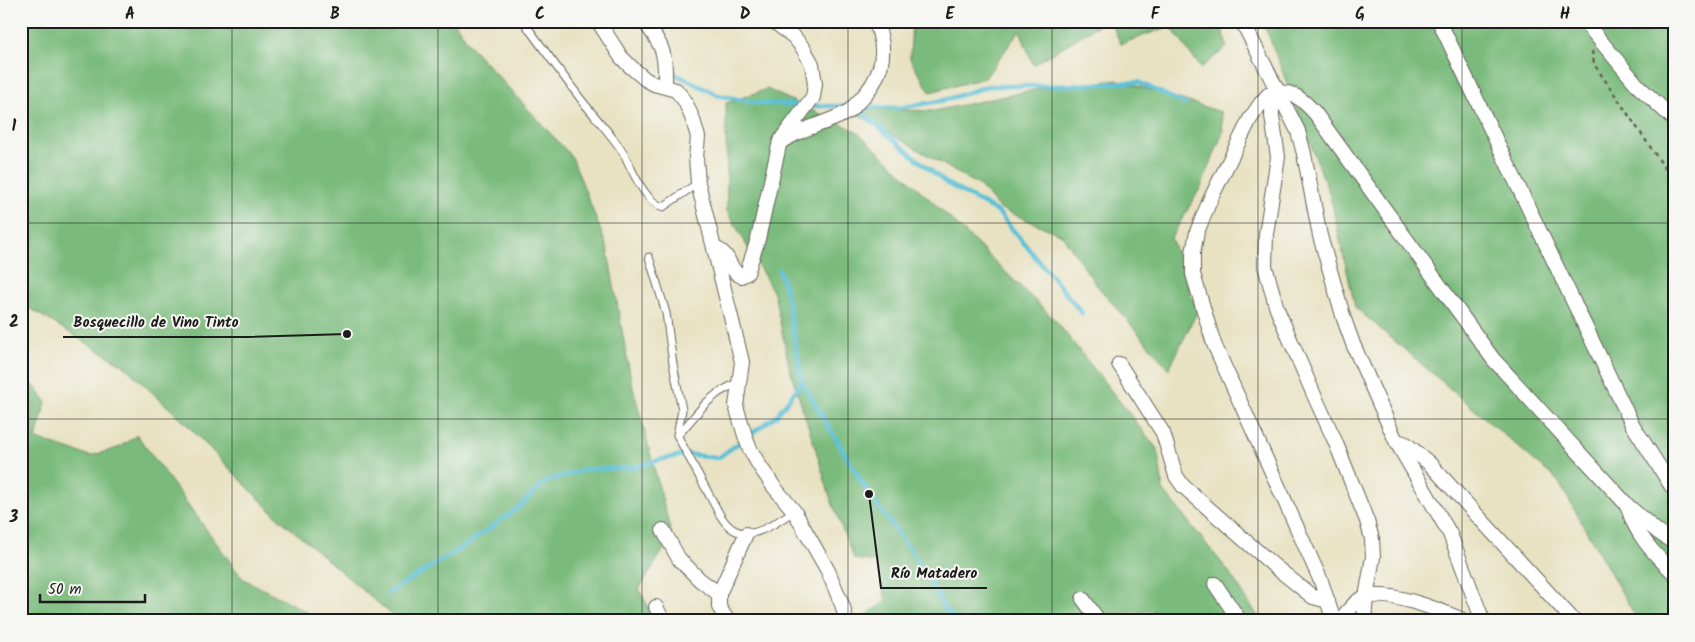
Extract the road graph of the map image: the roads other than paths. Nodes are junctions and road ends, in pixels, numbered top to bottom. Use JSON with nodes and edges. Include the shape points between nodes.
{"nodes":[{"id":1,"x":523,"y":21,"type":"edge"},
{"id":2,"x":598,"y":21,"type":"edge"},
{"id":3,"x":644,"y":21,"type":"edge"},
{"id":4,"x":773,"y":21,"type":"edge"},
{"id":5,"x":875,"y":21,"type":"edge"},
{"id":6,"x":1242,"y":21,"type":"edge"},
{"id":7,"x":1439,"y":21,"type":"edge"},
{"id":8,"x":1584,"y":21,"type":"edge"},
{"id":9,"x":665,"y":86,"type":"junction"},
{"id":10,"x":1277,"y":93,"type":"junction"},
{"id":11,"x":1674,"y":119,"type":"edge"},
{"id":12,"x":780,"y":143,"type":"junction"},
{"id":13,"x":698,"y":183,"type":"junction"},
{"id":14,"x":714,"y":248,"type":"junction"},
{"id":15,"x":649,"y":257,"type":"dead end"},
{"id":16,"x":1120,"y":364,"type":"dead end"},
{"id":17,"x":740,"y":380,"type":"junction"},
{"id":18,"x":677,"y":435,"type":"junction"},
{"id":19,"x":1396,"y":441,"type":"junction"},
{"id":20,"x":1674,"y":490,"type":"edge"},
{"id":21,"x":1628,"y":506,"type":"junction"},
{"id":22,"x":794,"y":511,"type":"junction"},
{"id":23,"x":663,"y":530,"type":"dead end"},
{"id":24,"x":746,"y":534,"type":"junction"},
{"id":25,"x":1674,"y":544,"type":"edge"},
{"id":26,"x":1674,"y":573,"type":"edge"},
{"id":27,"x":1215,"y":584,"type":"dead end"},
{"id":28,"x":719,"y":594,"type":"junction"},
{"id":29,"x":1366,"y":597,"type":"junction"},
{"id":30,"x":1082,"y":600,"type":"dead end"},
{"id":31,"x":1328,"y":602,"type":"junction"},
{"id":32,"x":656,"y":607,"type":"dead end"},
{"id":33,"x":664,"y":621,"type":"edge"},
{"id":34,"x":728,"y":621,"type":"edge"},
{"id":35,"x":846,"y":621,"type":"edge"},
{"id":36,"x":1099,"y":621,"type":"edge"},
{"id":37,"x":1240,"y":621,"type":"edge"},
{"id":38,"x":1339,"y":621,"type":"edge"},
{"id":39,"x":1364,"y":621,"type":"edge"},
{"id":40,"x":1465,"y":621,"type":"edge"},
{"id":41,"x":1483,"y":621,"type":"edge"},
{"id":42,"x":1574,"y":621,"type":"edge"}],
"edges":[{"from":1,"to":13,"type":"lane","via":[[613,139],[652,202],[663,207]]},
{"from":2,"to":9,"type":"street","via":[[621,58],[645,79]]},
{"from":3,"to":9,"type":"street","via":[[663,50]]},
{"from":4,"to":12,"type":"street","via":[[804,48],[812,64],[816,84],[813,97]]},
{"from":5,"to":12,"type":"street","via":[[884,48],[880,68],[868,92],[847,114],[799,131]]},
{"from":6,"to":10,"type":"street"},
{"from":7,"to":20,"type":"street","via":[[1632,424]]},
{"from":8,"to":11,"type":"street","via":[[1638,87]]},
{"from":9,"to":13,"type":"street","via":[[676,90],[694,120],[698,137]]},
{"from":10,"to":19,"type":"street","via":[[1298,131],[1320,236],[1344,319]]},
{"from":10,"to":21,"type":"street","via":[[1295,95],[1315,113],[1493,359]]},
{"from":10,"to":29,"type":"street","via":[[1272,101],[1272,116],[1278,157],[1266,234],[1265,266],[1277,309],[1367,521],[1373,557]]},
{"from":10,"to":31,"type":"street","via":[[1268,95],[1260,103],[1210,200],[1197,232],[1194,274],[1214,344]]},
{"from":12,"to":14,"type":"street","via":[[747,273],[741,276],[736,273],[725,253]]},
{"from":13,"to":14,"type":"street"},
{"from":14,"to":17,"type":"street","via":[[742,362]]},
{"from":15,"to":18,"type":"lane","via":[[666,314],[682,410]]},
{"from":16,"to":31,"type":"street","via":[[1163,433],[1176,476],[1183,486],[1313,597]]},
{"from":17,"to":18,"type":"lane","via":[[705,404]]},
{"from":17,"to":22,"type":"street","via":[[736,406],[750,449]]},
{"from":18,"to":24,"type":"lane","via":[[725,523]]},
{"from":19,"to":41,"type":"street","via":[[1450,534]]},
{"from":19,"to":42,"type":"street","via":[[1406,444],[1430,464]]},
{"from":21,"to":25,"type":"street"},
{"from":21,"to":26,"type":"street","via":[[1639,533]]},
{"from":22,"to":24,"type":"lane","via":[[762,531]]},
{"from":22,"to":35,"type":"street","via":[[828,571]]},
{"from":23,"to":28,"type":"street","via":[[679,559]]},
{"from":24,"to":28,"type":"street"},
{"from":27,"to":37,"type":"street"},
{"from":28,"to":34,"type":"street","via":[[719,607]]},
{"from":29,"to":38,"type":"street"},
{"from":29,"to":39,"type":"street"},
{"from":29,"to":40,"type":"street","via":[[1396,598]]},
{"from":30,"to":36,"type":"street"},
{"from":31,"to":38,"type":"street","via":[[1332,615]]},
{"from":32,"to":33,"type":"street"}]}
